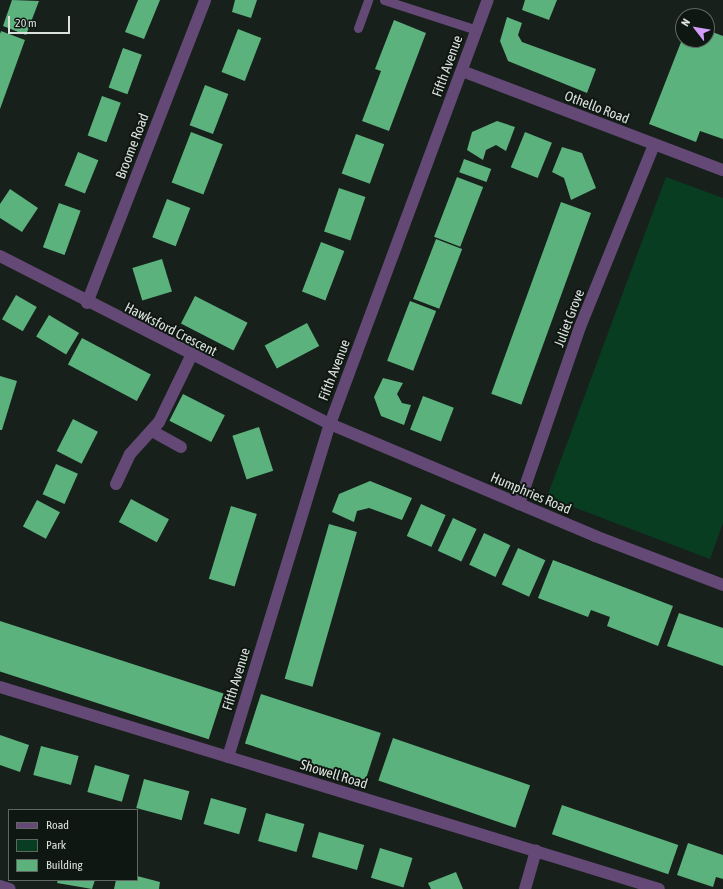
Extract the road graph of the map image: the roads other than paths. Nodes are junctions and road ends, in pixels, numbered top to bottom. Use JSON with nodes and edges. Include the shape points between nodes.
{"nodes":[{"id":1,"x":205,"y":0,"type":"edge"},
{"id":2,"x":368,"y":0,"type":"edge"},
{"id":3,"x":384,"y":0,"type":"edge"},
{"id":4,"x":488,"y":0,"type":"edge"},
{"id":5,"x":358,"y":28,"type":"dead end"},
{"id":6,"x":477,"y":30,"type":"junction"},
{"id":7,"x":462,"y":71,"type":"junction"},
{"id":8,"x":654,"y":144,"type":"junction"},
{"id":9,"x":723,"y":170,"type":"edge"},
{"id":10,"x":0,"y":256,"type":"edge"},
{"id":11,"x":87,"y":303,"type":"junction"},
{"id":12,"x":192,"y":356,"type":"junction"},
{"id":13,"x":330,"y":424,"type":"junction"},
{"id":14,"x":152,"y":431,"type":"junction"},
{"id":15,"x":181,"y":447,"type":"dead end"},
{"id":16,"x":116,"y":484,"type":"dead end"},
{"id":17,"x":519,"y":504,"type":"junction"},
{"id":18,"x":723,"y":585,"type":"edge"},
{"id":19,"x":0,"y":687,"type":"edge"},
{"id":20,"x":228,"y":757,"type":"junction"},
{"id":21,"x":536,"y":852,"type":"junction"},
{"id":22,"x":0,"y":886,"type":"edge"},
{"id":23,"x":10,"y":889,"type":"edge"},
{"id":24,"x":525,"y":889,"type":"edge"},
{"id":25,"x":659,"y":889,"type":"edge"}],
"edges":[{"from":1,"to":11,"type":"street","name":"Broome Road"},
{"from":2,"to":5,"type":"lane"},
{"from":3,"to":6,"type":"lane"},
{"from":4,"to":6,"type":"street","name":"Fifth Avenue"},
{"from":6,"to":7,"type":"street","name":"Fifth Avenue"},
{"from":7,"to":8,"type":"street","name":"Othello Road"},
{"from":7,"to":13,"type":"street","name":"Fifth Avenue"},
{"from":8,"to":9,"type":"street","name":"Othello Road"},
{"from":8,"to":17,"type":"street","name":"Juliet Grove","via":[[580,327]]},
{"from":10,"to":11,"type":"street","name":"Hawksford Crescent"},
{"from":11,"to":12,"type":"street","name":"Hawksford Crescent"},
{"from":12,"to":13,"type":"street","name":"Hawksford Crescent"},
{"from":12,"to":14,"type":"street"},
{"from":13,"to":17,"type":"street","name":"Humphries Road"},
{"from":13,"to":20,"type":"street","name":"Fifth Avenue"},
{"from":14,"to":15,"type":"street"},
{"from":14,"to":16,"type":"street","via":[[130,454]]},
{"from":17,"to":18,"type":"street","name":"Humphries Road"},
{"from":19,"to":20,"type":"street","name":"Showell Road"},
{"from":20,"to":21,"type":"street","name":"Showell Road"},
{"from":21,"to":24,"type":"street"},
{"from":21,"to":25,"type":"street","name":"Showell Road"},
{"from":22,"to":23,"type":"street"}]}
